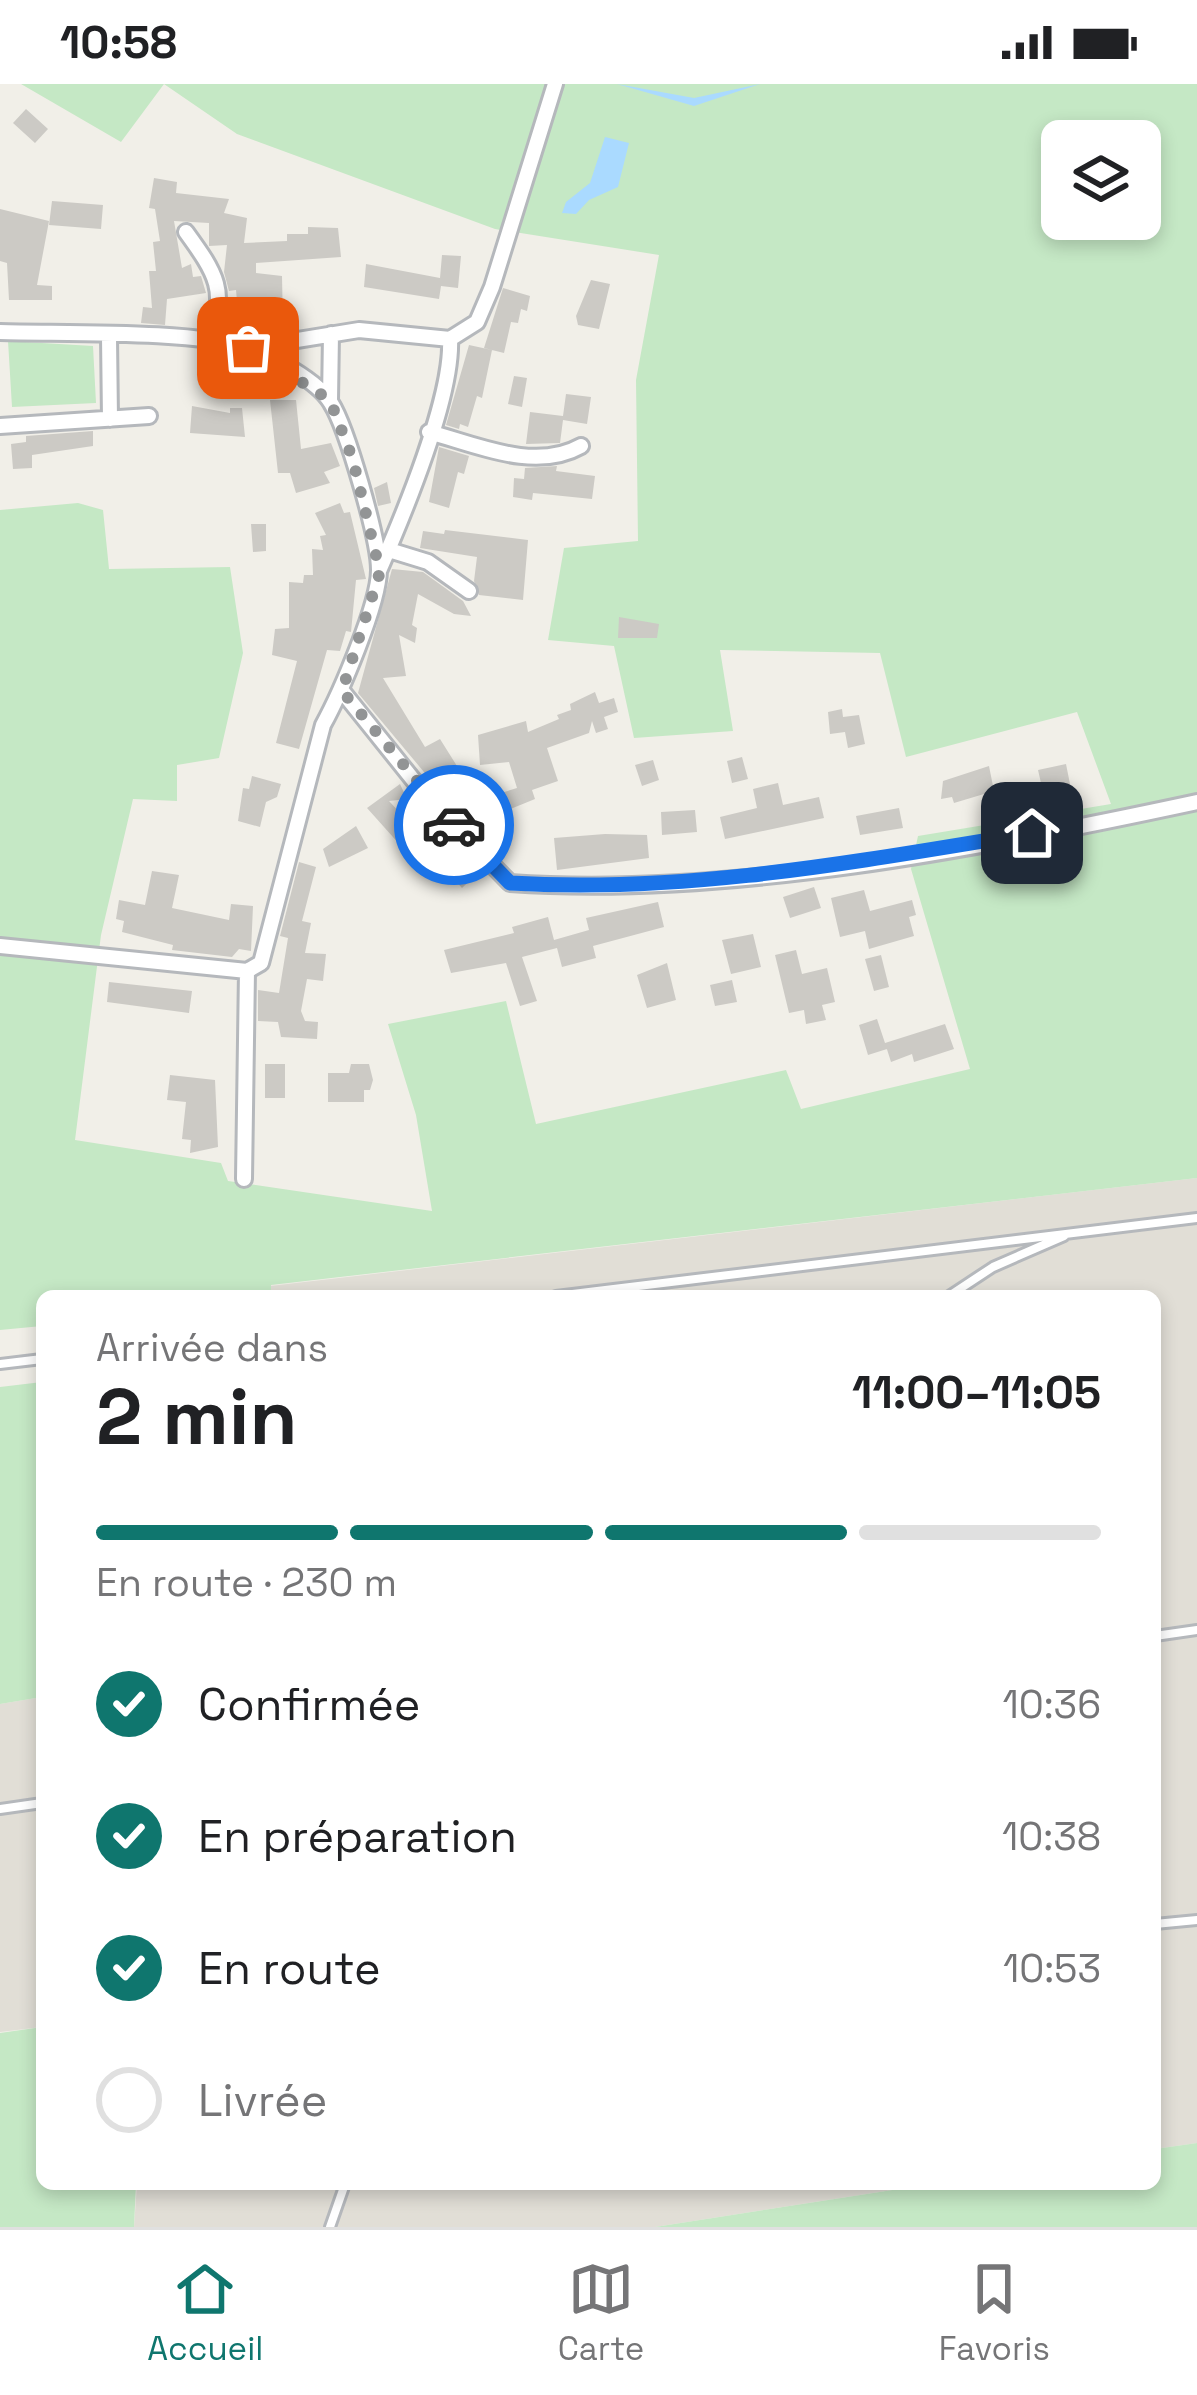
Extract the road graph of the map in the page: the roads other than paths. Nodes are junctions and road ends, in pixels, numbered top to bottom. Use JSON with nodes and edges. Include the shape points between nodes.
{"nodes":[{"id":1,"x":555,"y":84,"type":"edge"},
{"id":2,"x":186,"y":232,"type":"dead end"},
{"id":3,"x":0,"y":332,"type":"edge"},
{"id":4,"x":332,"y":334,"type":"junction"},
{"id":5,"x":109,"y":337,"type":"junction"},
{"id":6,"x":450,"y":339,"type":"junction"},
{"id":7,"x":207,"y":341,"type":"junction"},
{"id":8,"x":248,"y":348,"type":"junction"},
{"id":9,"x":330,"y":400,"type":"junction"},
{"id":10,"x":149,"y":416,"type":"dead end"},
{"id":11,"x":110,"y":418,"type":"junction"},
{"id":12,"x":0,"y":426,"type":"edge"},
{"id":13,"x":429,"y":432,"type":"junction"},
{"id":14,"x":580,"y":446,"type":"dead end"},
{"id":15,"x":388,"y":550,"type":"junction"},
{"id":16,"x":380,"y":572,"type":"junction"},
{"id":17,"x":469,"y":591,"type":"dead end"},
{"id":18,"x":342,"y":691,"type":"junction"},
{"id":19,"x":1197,"y":802,"type":"edge"},
{"id":20,"x":0,"y":946,"type":"edge"},
{"id":21,"x":247,"y":971,"type":"junction"},
{"id":22,"x":244,"y":1179,"type":"dead end"},
{"id":23,"x":1197,"y":1218,"type":"edge"},
{"id":24,"x":1073,"y":1232,"type":"junction"},
{"id":25,"x":604,"y":1290,"type":"edge"},
{"id":26,"x":959,"y":1290,"type":"edge"},
{"id":27,"x":36,"y":1360,"type":"edge"},
{"id":28,"x":0,"y":1364,"type":"edge"},
{"id":29,"x":1197,"y":1630,"type":"edge"},
{"id":30,"x":1161,"y":1635,"type":"edge"},
{"id":31,"x":36,"y":1804,"type":"edge"},
{"id":32,"x":0,"y":1809,"type":"edge"},
{"id":33,"x":1197,"y":1920,"type":"edge"},
{"id":34,"x":1161,"y":1923,"type":"edge"},
{"id":35,"x":343,"y":2190,"type":"edge"},
{"id":36,"x":330,"y":2227,"type":"edge"}],
"edges":[{"from":1,"to":6,"type":"street","via":[[492,287],[477,322]]},
{"from":2,"to":7,"type":"street","via":[[219,279],[222,298]]},
{"from":3,"to":5,"type":"street"},
{"from":4,"to":6,"type":"street","via":[[389,329]]},
{"from":4,"to":8,"type":"street"},
{"from":4,"to":9,"type":"street"},
{"from":5,"to":7,"type":"street"},
{"from":5,"to":11,"type":"street"},
{"from":6,"to":13,"type":"street"},
{"from":7,"to":8,"type":"street"},
{"from":8,"to":9,"type":"street"},
{"from":9,"to":16,"type":"street"},
{"from":10,"to":11,"type":"street"},
{"from":11,"to":12,"type":"street"},
{"from":13,"to":14,"type":"street","via":[[557,460]]},
{"from":13,"to":15,"type":"street"},
{"from":15,"to":16,"type":"street"},
{"from":15,"to":17,"type":"street","via":[[428,562]]},
{"from":16,"to":18,"type":"street"},
{"from":18,"to":19,"type":"street","via":[[431,802],[510,883],[579,888],[850,864]]},
{"from":18,"to":21,"type":"street","via":[[322,724],[261,963]]},
{"from":20,"to":21,"type":"street"},
{"from":21,"to":22,"type":"street"},
{"from":23,"to":24,"type":"lane"},
{"from":24,"to":25,"type":"lane"},
{"from":24,"to":26,"type":"lane"},
{"from":27,"to":28,"type":"lane"},
{"from":29,"to":30,"type":"lane"},
{"from":31,"to":32,"type":"lane"},
{"from":33,"to":34,"type":"lane"},
{"from":35,"to":36,"type":"lane"}]}
